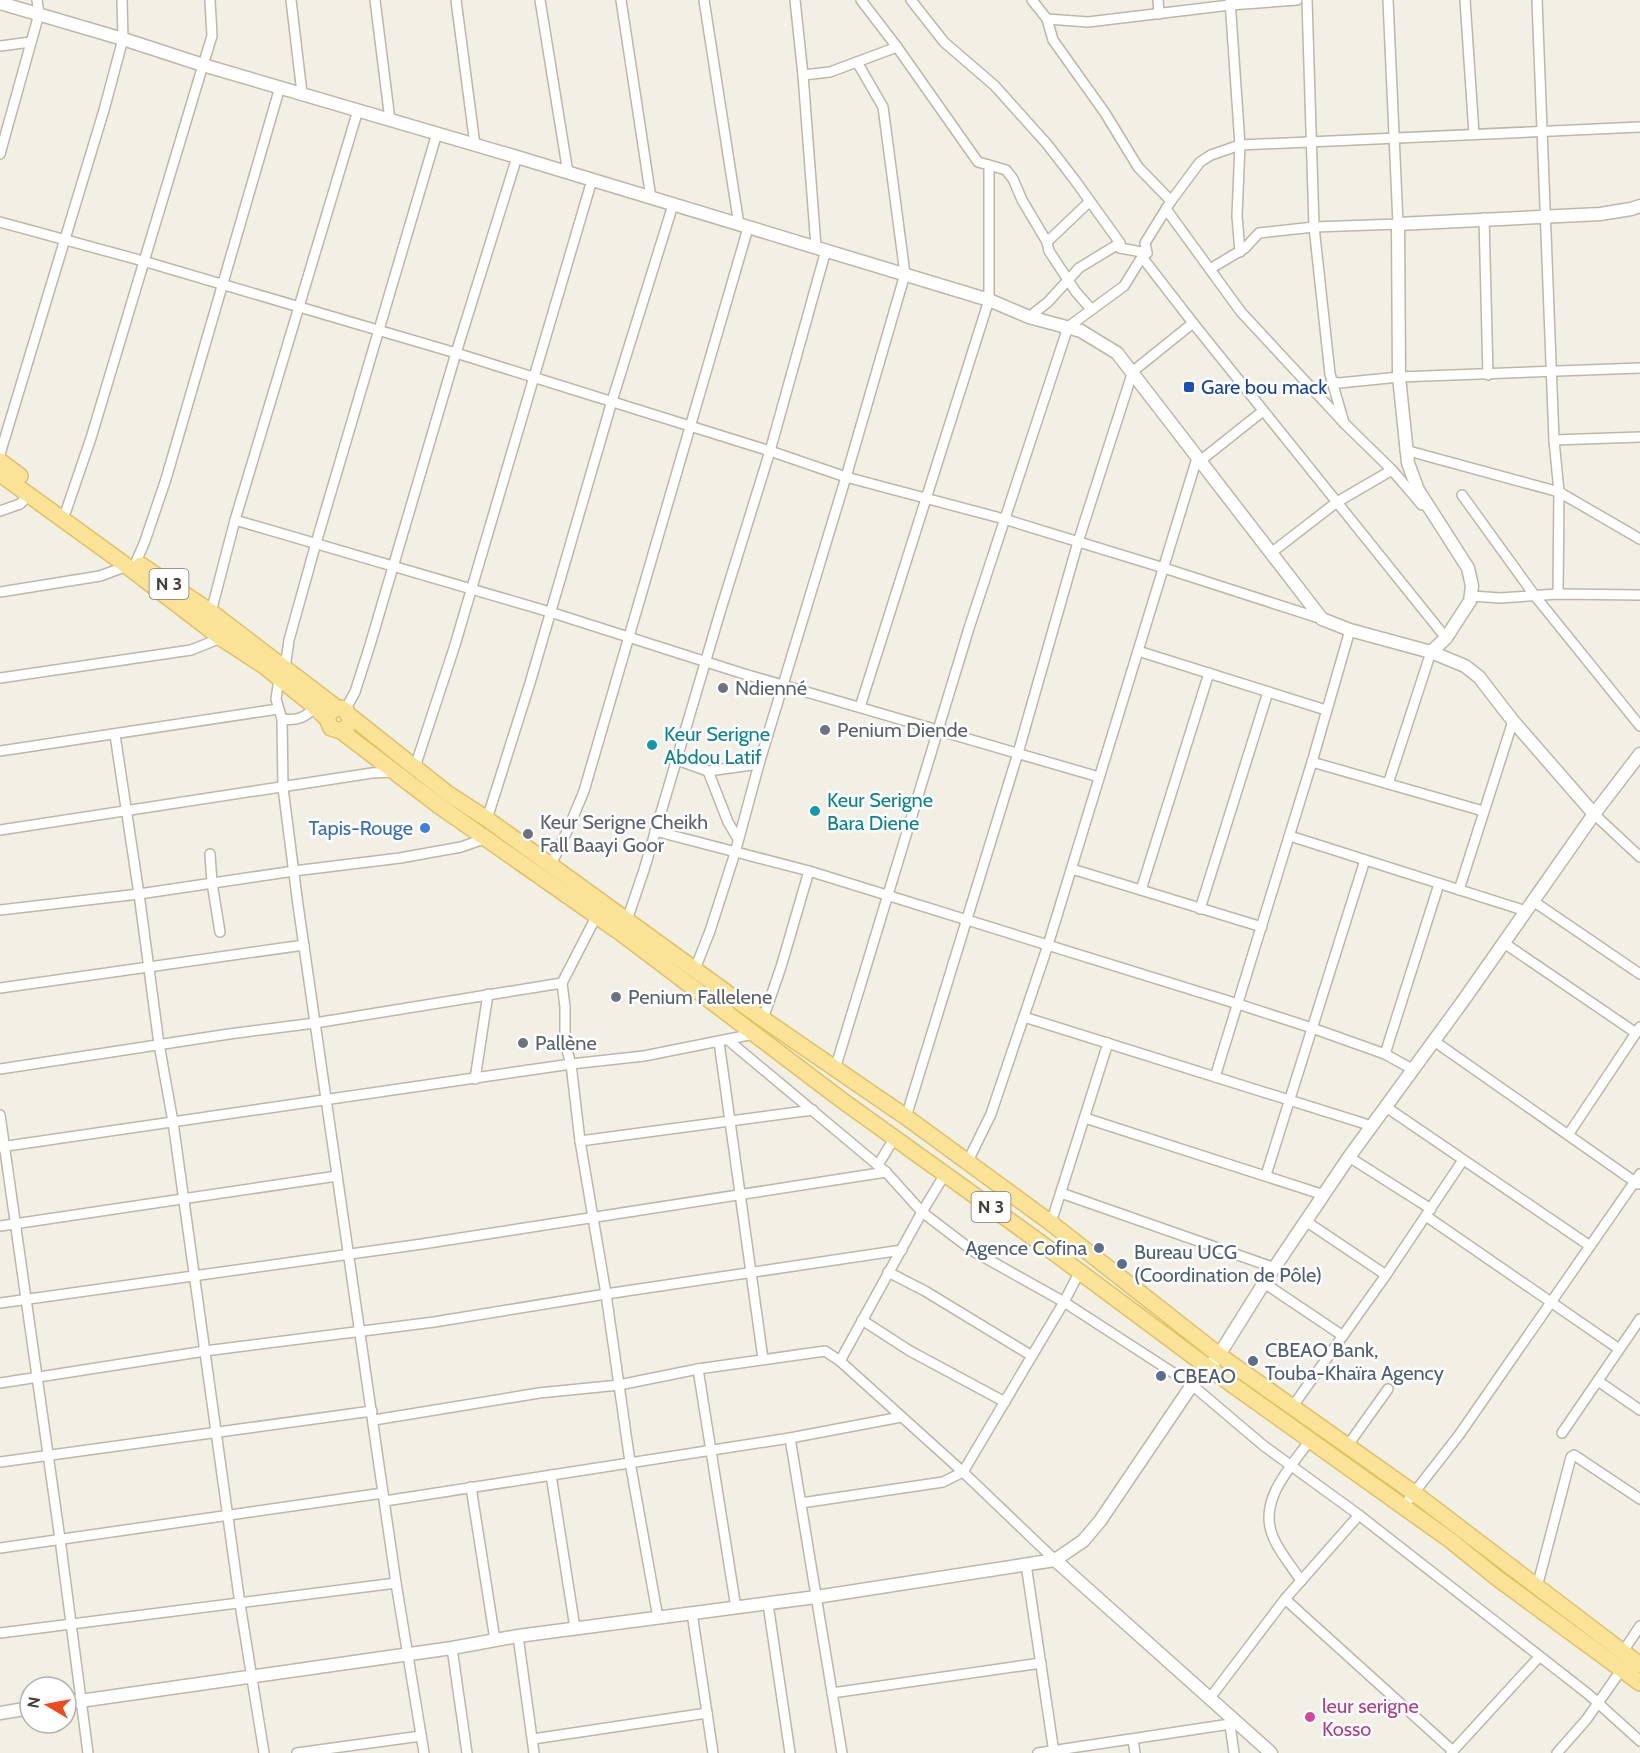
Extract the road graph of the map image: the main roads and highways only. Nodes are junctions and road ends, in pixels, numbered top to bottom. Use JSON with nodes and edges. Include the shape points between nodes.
{"nodes":[{"id":1,"x":0,"y":462,"type":"edge"},
{"id":2,"x":0,"y":474,"type":"edge"},
{"id":3,"x":131,"y":564,"type":"junction"},
{"id":4,"x":282,"y":673,"type":"junction"},
{"id":5,"x":340,"y":713,"type":"junction"},
{"id":6,"x":624,"y":926,"type":"junction"},
{"id":7,"x":1640,"y":1665,"type":"edge"},
{"id":8,"x":1640,"y":1683,"type":"edge"}],
"edges":[{"from":1,"to":3,"type":"main road","number":"N 3"},
{"from":2,"to":3,"type":"main road","number":"N 3"},
{"from":3,"to":4,"type":"main road","number":"N 3","via":[[211,612]]},
{"from":3,"to":4,"type":"main road","number":"N 3","via":[[221,638]]},
{"from":4,"to":5,"type":"main road","number":"N 3"},
{"from":4,"to":5,"type":"main road","number":"N 3","via":[[315,707]]},
{"from":5,"to":6,"type":"main road","number":"N 3","via":[[487,819]]},
{"from":5,"to":6,"type":"main road","number":"N 3","via":[[331,728],[341,731],[597,915]]},
{"from":6,"to":7,"type":"main road","number":"N 3","via":[[695,969],[906,1117],[1051,1223],[1219,1355],[1414,1493]]},
{"from":6,"to":8,"type":"main road","number":"N 3","via":[[753,1034]]}]}
